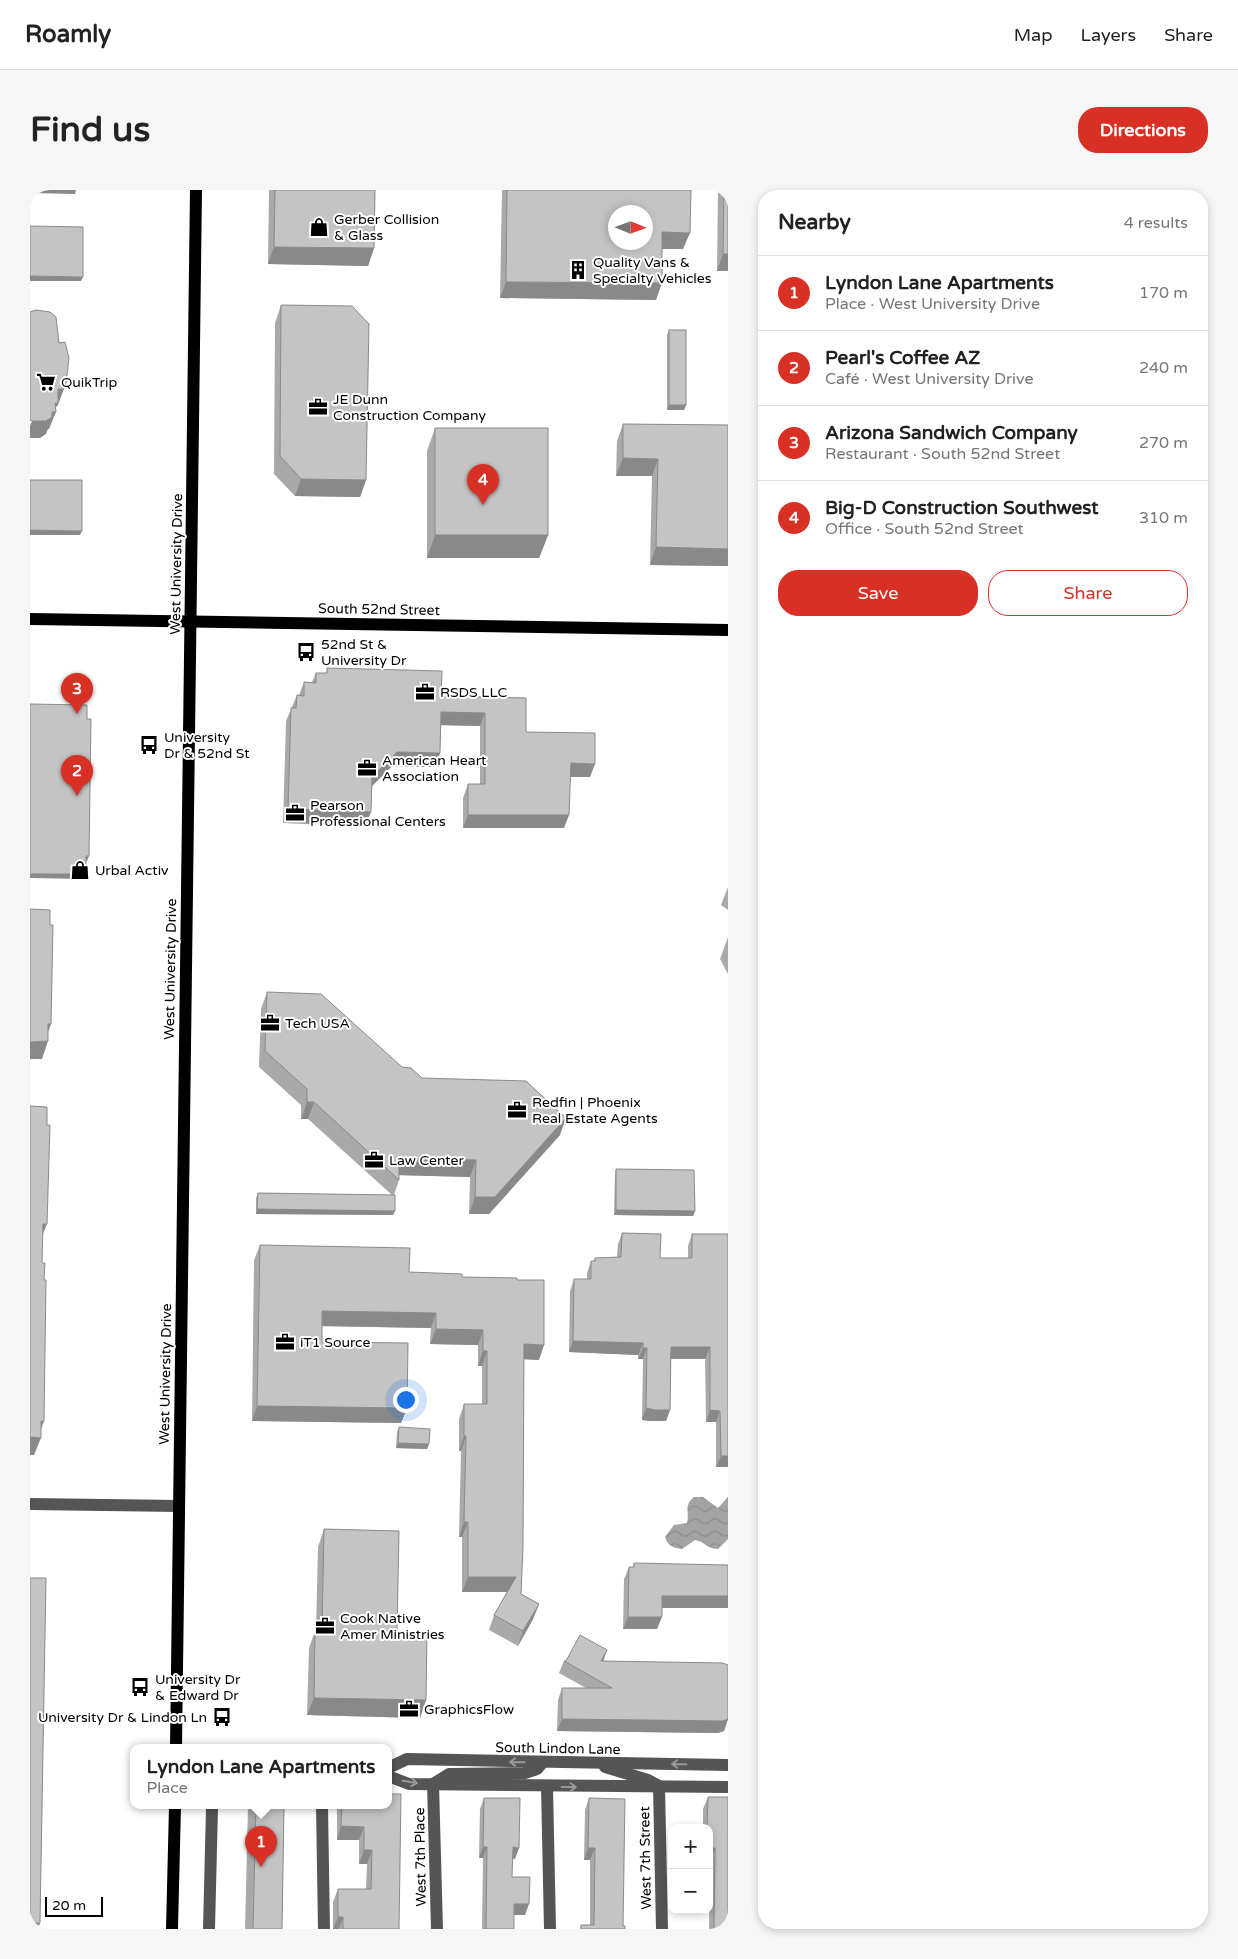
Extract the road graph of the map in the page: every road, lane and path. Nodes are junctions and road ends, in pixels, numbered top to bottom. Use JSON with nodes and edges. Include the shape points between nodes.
{"nodes":[{"id":1,"x":196,"y":190,"type":"edge"},
{"id":2,"x":30,"y":619,"type":"edge"},
{"id":3,"x":190,"y":621,"type":"junction"},
{"id":4,"x":728,"y":630,"type":"edge"},
{"id":5,"x":30,"y":1504,"type":"edge"},
{"id":6,"x":179,"y":1506,"type":"junction"},
{"id":7,"x":176,"y":1744,"type":"edge"},
{"id":8,"x":543,"y":1762,"type":"junction"},
{"id":9,"x":599,"y":1764,"type":"junction"},
{"id":10,"x":728,"y":1765,"type":"edge"},
{"id":11,"x":392,"y":1766,"type":"edge"},
{"id":12,"x":392,"y":1778,"type":"edge"},
{"id":13,"x":433,"y":1784,"type":"junction"},
{"id":14,"x":659,"y":1786,"type":"junction"},
{"id":15,"x":547,"y":1787,"type":"junction"},
{"id":16,"x":728,"y":1787,"type":"edge"},
{"id":17,"x":174,"y":1809,"type":"edge"},
{"id":18,"x":212,"y":1809,"type":"edge"},
{"id":19,"x":322,"y":1809,"type":"edge"},
{"id":20,"x":172,"y":1929,"type":"edge"},
{"id":21,"x":209,"y":1929,"type":"edge"},
{"id":22,"x":324,"y":1929,"type":"edge"},
{"id":23,"x":436,"y":1929,"type":"edge"},
{"id":24,"x":550,"y":1929,"type":"edge"},
{"id":25,"x":662,"y":1929,"type":"edge"}],
"edges":[{"from":1,"to":3,"type":"main road","name":"West University Drive"},
{"from":2,"to":3,"type":"main road","name":"South 52nd Street"},
{"from":3,"to":4,"type":"main road","name":"South 52nd Street"},
{"from":3,"to":6,"type":"main road","name":"West University Drive"},
{"from":5,"to":6,"type":"street"},
{"from":6,"to":7,"type":"main road","name":"West University Drive"},
{"from":8,"to":9,"type":"street","name":"South Lindon Lane"},
{"from":8,"to":11,"type":"street","name":"South Lindon Lane","one_way":true,"via":[[407,1759]]},
{"from":8,"to":13,"type":"street","via":[[525,1773],[449,1774]]},
{"from":10,"to":9,"type":"street","name":"South Lindon Lane","one_way":true},
{"from":9,"to":14,"type":"street"},
{"from":12,"to":13,"type":"street","one_way":true,"via":[[409,1784]]},
{"from":13,"to":15,"type":"street"},
{"from":13,"to":23,"type":"street","name":"West 7th Place"},
{"from":15,"to":14,"type":"street","one_way":true},
{"from":14,"to":16,"type":"street"},
{"from":14,"to":25,"type":"street","name":"West 7th Street"},
{"from":15,"to":24,"type":"street"},
{"from":17,"to":20,"type":"main road"},
{"from":18,"to":21,"type":"street"},
{"from":19,"to":22,"type":"street"}]}
